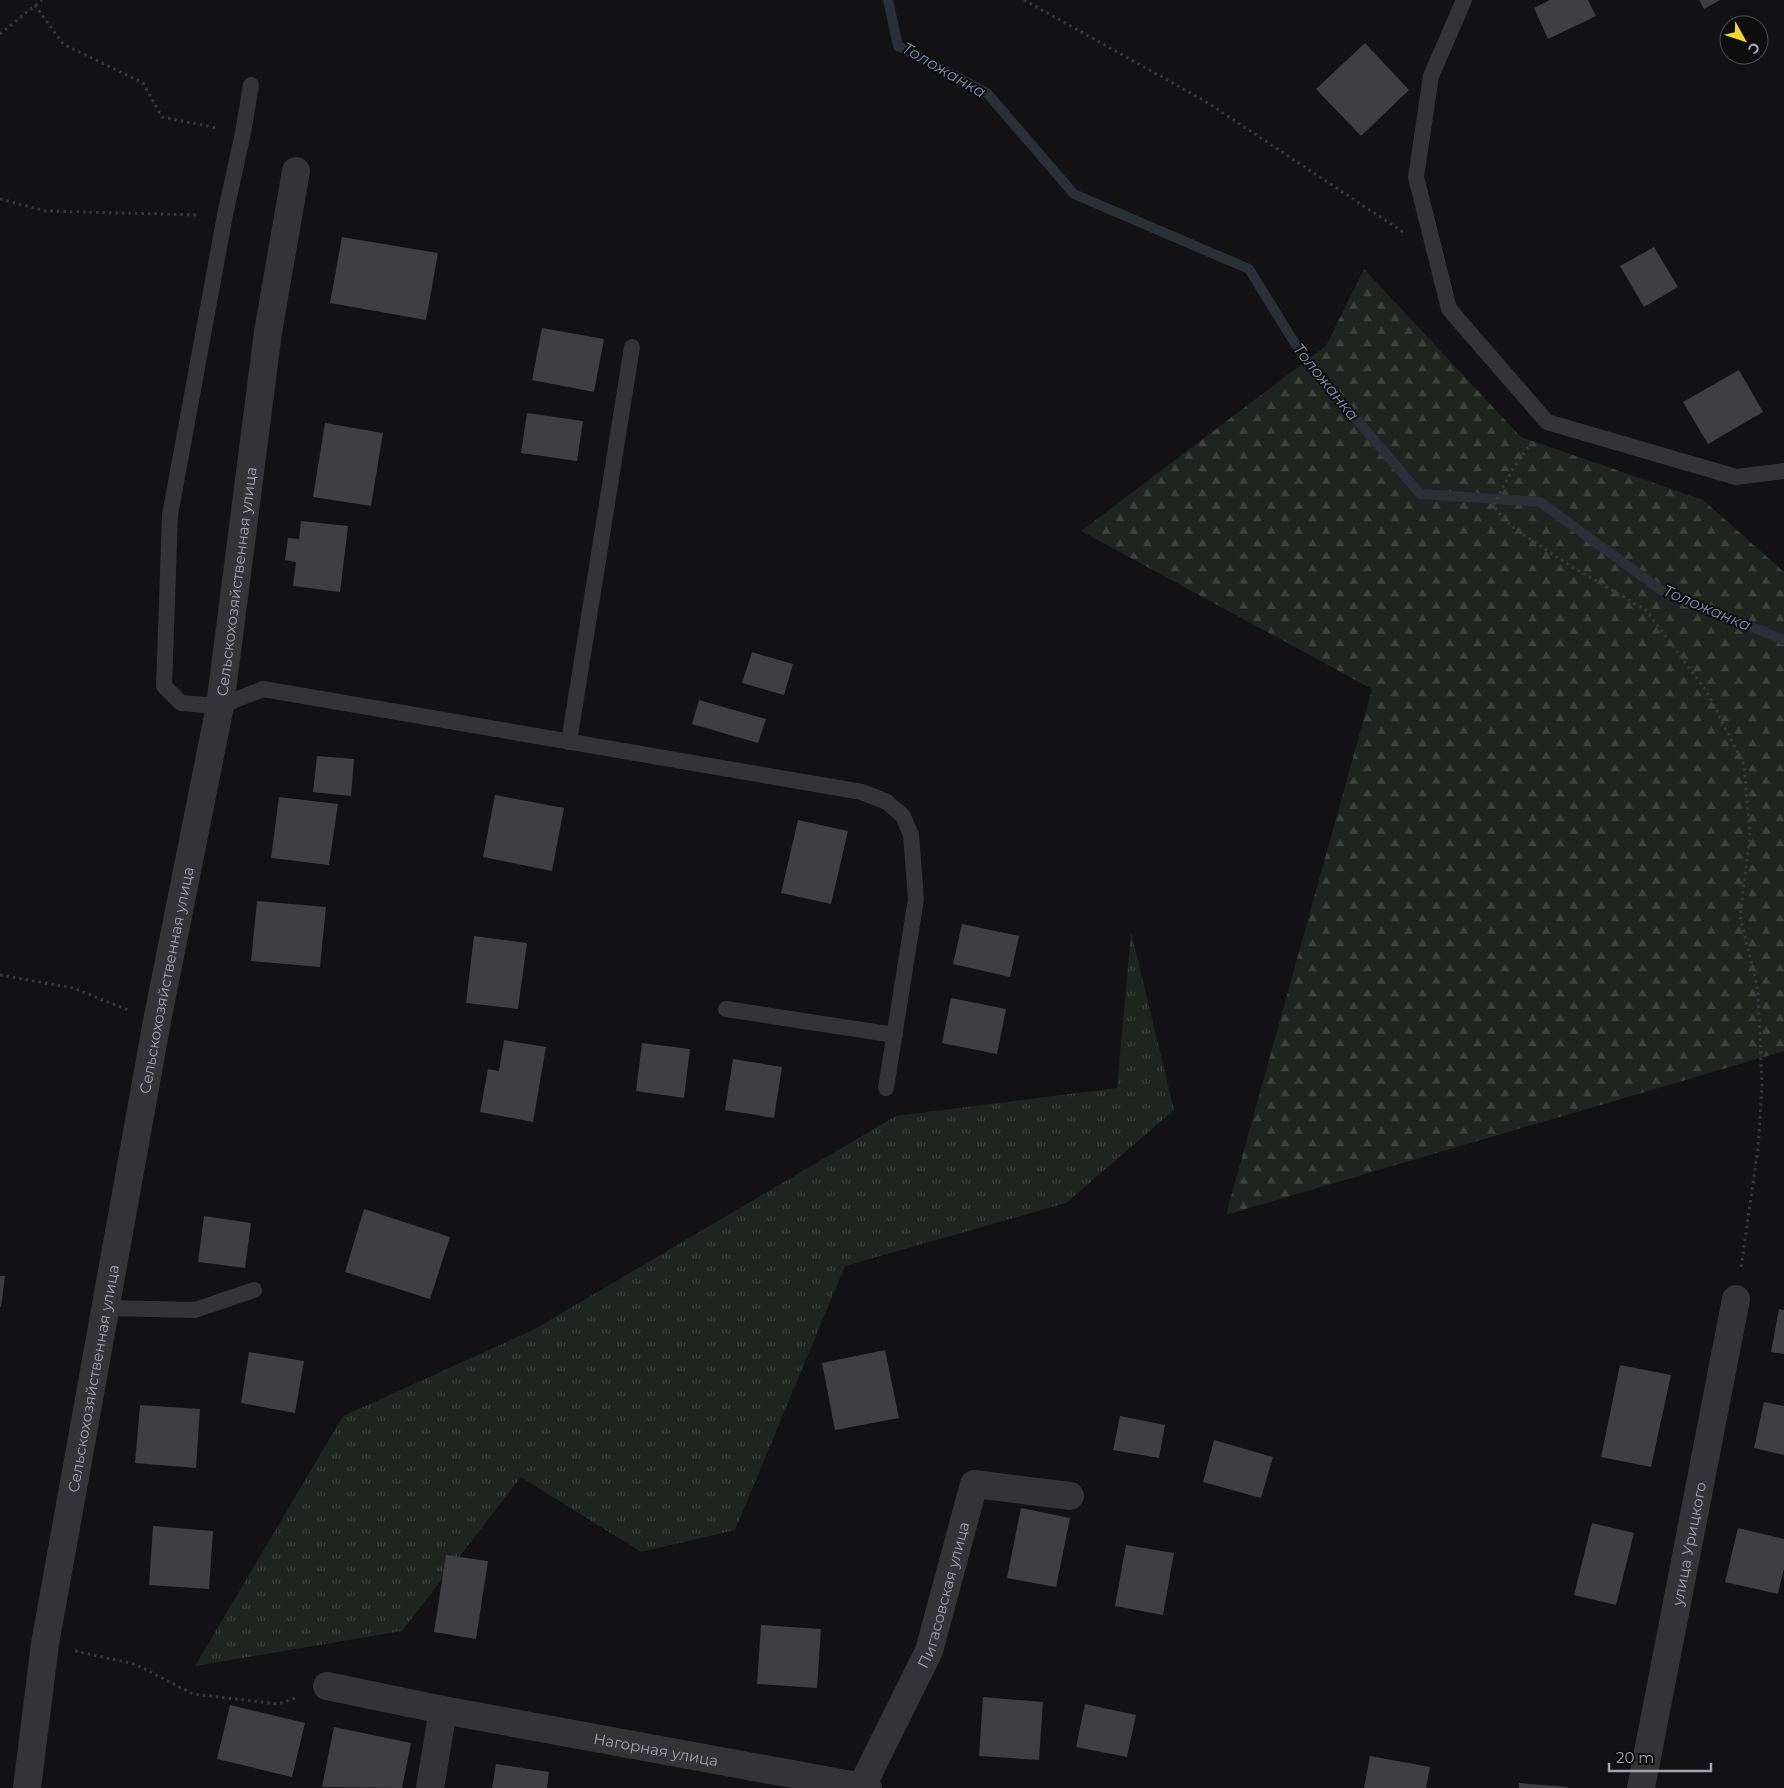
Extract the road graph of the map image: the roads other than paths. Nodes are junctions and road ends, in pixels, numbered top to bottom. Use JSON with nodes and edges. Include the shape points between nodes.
{"nodes":[{"id":1,"x":1464,"y":0,"type":"edge"},
{"id":2,"x":251,"y":85,"type":"dead end"},
{"id":3,"x":296,"y":172,"type":"dead end"},
{"id":4,"x":632,"y":347,"type":"dead end"},
{"id":5,"x":1784,"y":471,"type":"edge"},
{"id":6,"x":220,"y":706,"type":"junction"},
{"id":7,"x":569,"y":742,"type":"junction"},
{"id":8,"x":726,"y":1009,"type":"dead end"},
{"id":9,"x":895,"y":1034,"type":"junction"},
{"id":10,"x":886,"y":1088,"type":"dead end"},
{"id":11,"x":254,"y":1290,"type":"dead end"},
{"id":12,"x":1736,"y":1299,"type":"road end"},
{"id":13,"x":105,"y":1308,"type":"junction"},
{"id":14,"x":1070,"y":1496,"type":"dead end"},
{"id":15,"x":327,"y":1686,"type":"road end"},
{"id":16,"x":443,"y":1710,"type":"junction"},
{"id":17,"x":27,"y":1788,"type":"edge"},
{"id":18,"x":430,"y":1788,"type":"edge"},
{"id":19,"x":863,"y":1788,"type":"edge"},
{"id":20,"x":1641,"y":1788,"type":"edge"}],
"edges":[{"from":1,"to":5,"type":"lane","via":[[1430,76],[1416,177],[1449,309],[1547,422],[1736,477]]},
{"from":2,"to":6,"type":"lane","via":[[170,515],[164,686],[181,703]]},
{"from":3,"to":6,"type":"street","name":"Сельскохозяйственная улица","via":[[268,332]]},
{"from":4,"to":7,"type":"lane"},
{"from":6,"to":7,"type":"lane","via":[[263,689]]},
{"from":6,"to":13,"type":"street","name":"Сельскохозяйственная улица","via":[[157,1021]]},
{"from":7,"to":9,"type":"lane","via":[[862,792],[887,802],[903,816],[911,835],[916,899]]},
{"from":8,"to":9,"type":"lane"},
{"from":9,"to":10,"type":"lane"},
{"from":11,"to":13,"type":"lane","via":[[194,1310]]},
{"from":12,"to":20,"type":"street","name":"улица Урицкого"},
{"from":13,"to":17,"type":"street","name":"Сельскохозяйственная улица","via":[[45,1644]]},
{"from":14,"to":19,"type":"street","name":"Пигасовская улица","via":[[974,1484],[929,1651]]},
{"from":15,"to":16,"type":"street","name":"Нагорная улица"},
{"from":16,"to":18,"type":"street"},
{"from":16,"to":19,"type":"street","name":"Нагорная улица"}]}
